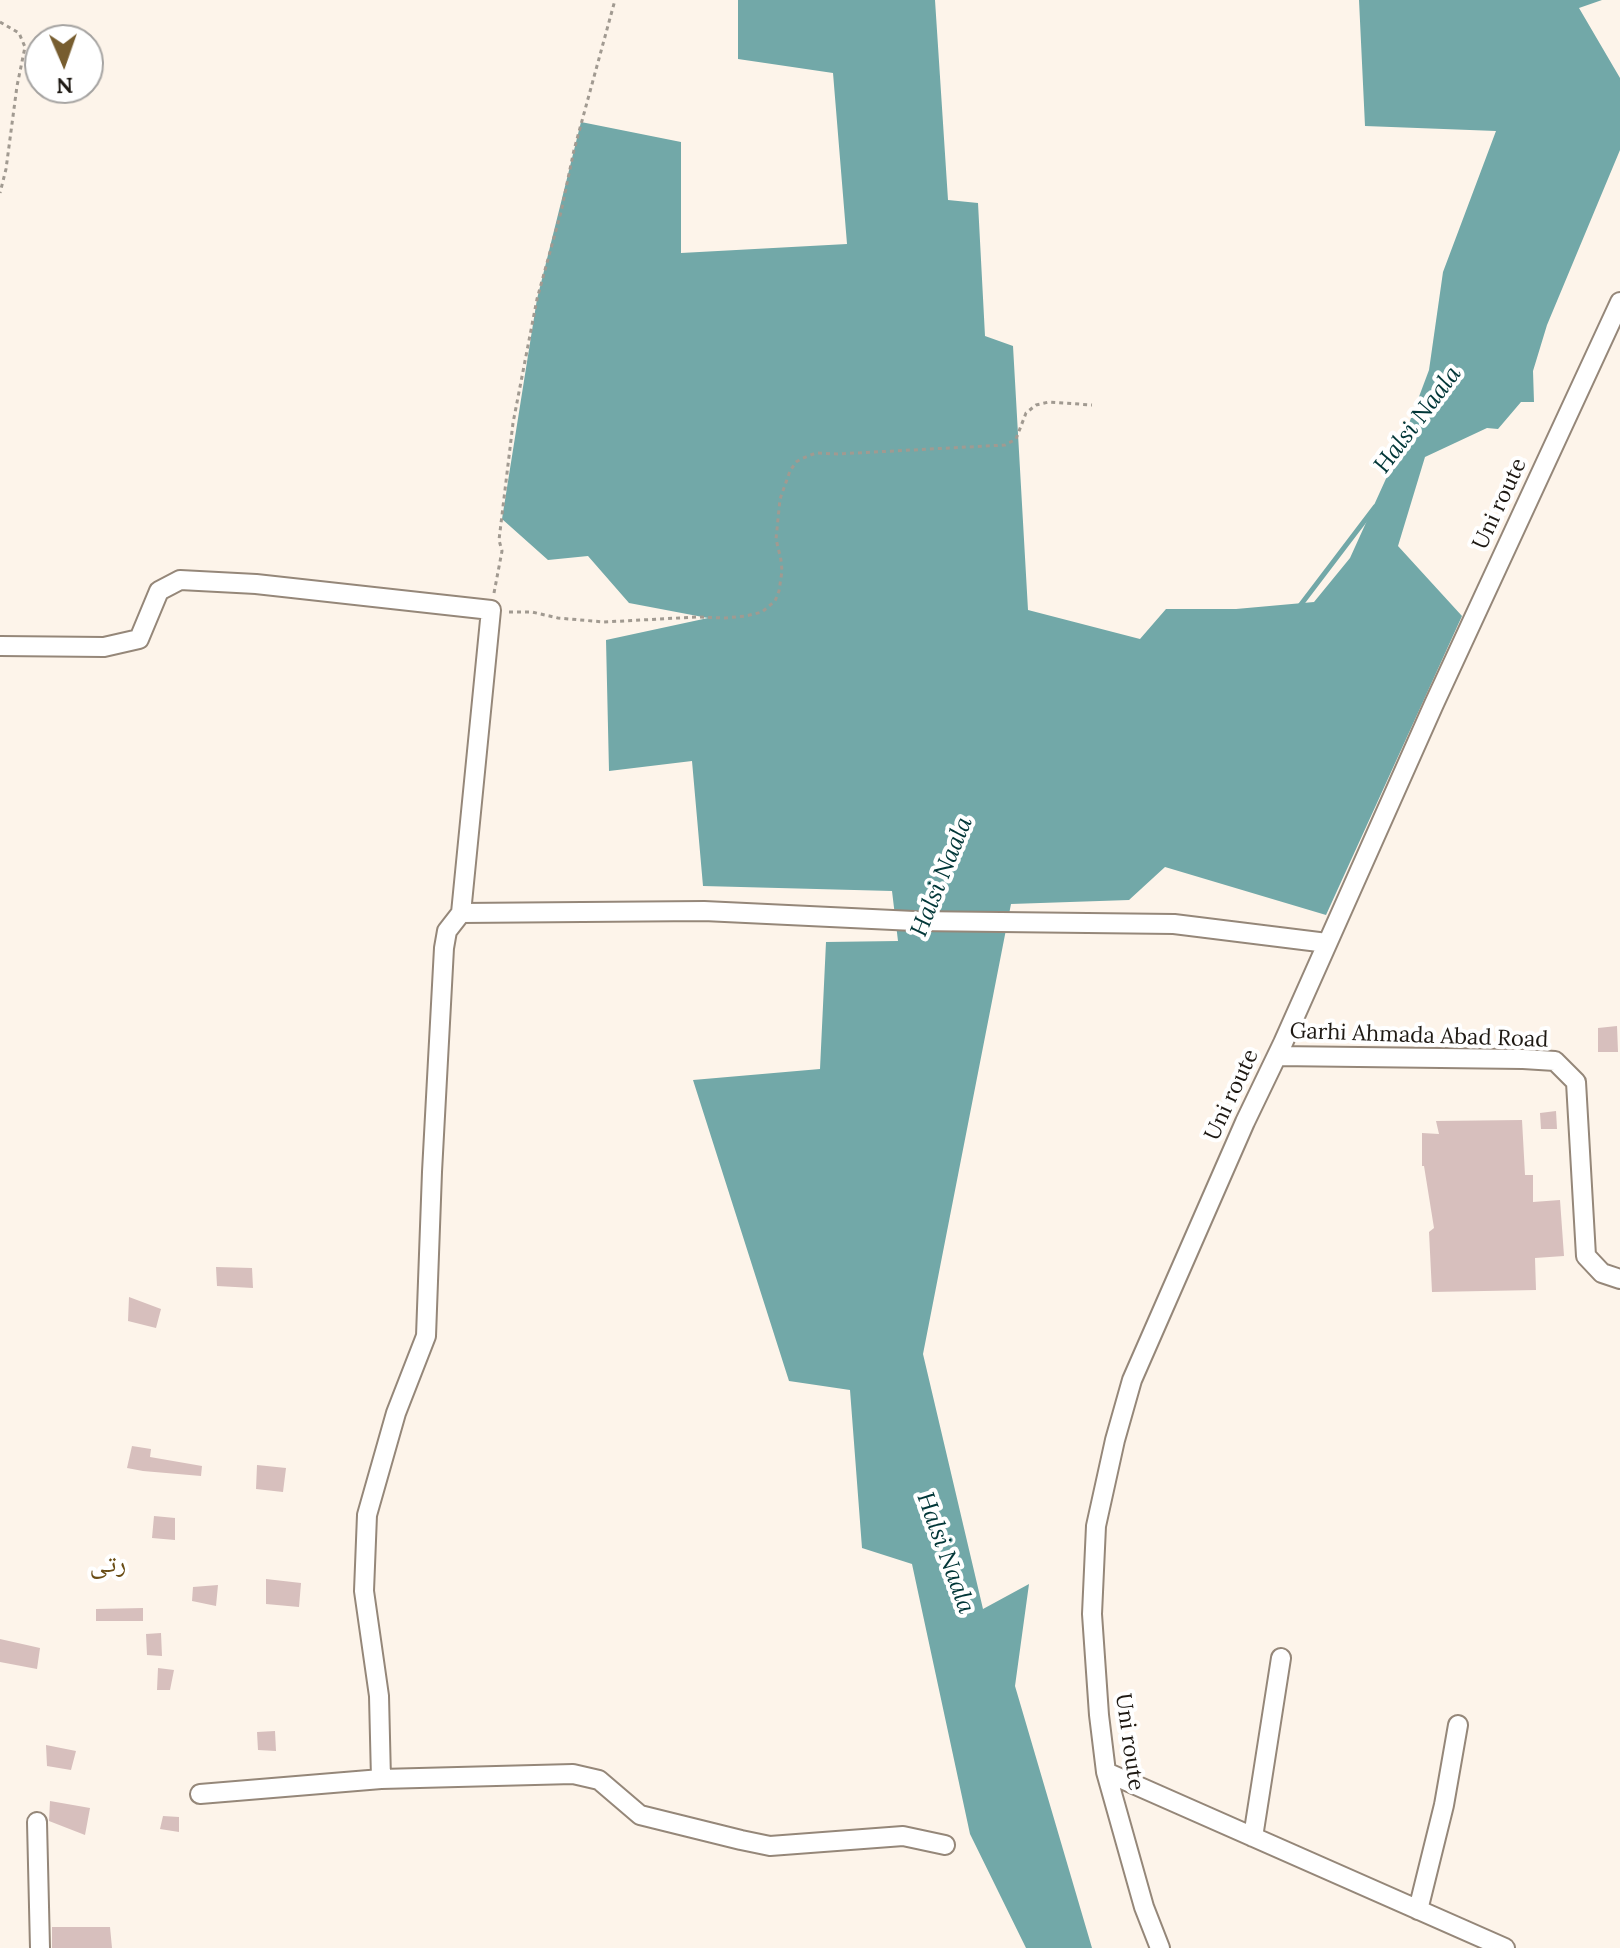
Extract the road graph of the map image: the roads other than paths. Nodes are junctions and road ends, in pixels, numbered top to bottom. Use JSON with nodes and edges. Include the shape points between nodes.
{"nodes":[{"id":1,"x":1620,"y":302,"type":"edge"},
{"id":2,"x":0,"y":646,"type":"edge"},
{"id":3,"x":461,"y":913,"type":"junction"},
{"id":4,"x":1327,"y":943,"type":"junction"},
{"id":5,"x":1277,"y":1056,"type":"junction"},
{"id":6,"x":1620,"y":1279,"type":"edge"},
{"id":7,"x":1281,"y":1658,"type":"dead end"},
{"id":8,"x":1458,"y":1725,"type":"dead end"},
{"id":9,"x":1106,"y":1772,"type":"junction"},
{"id":10,"x":381,"y":1779,"type":"junction"},
{"id":11,"x":200,"y":1794,"type":"dead end"},
{"id":12,"x":37,"y":1822,"type":"dead end"},
{"id":13,"x":1253,"y":1837,"type":"junction"},
{"id":14,"x":945,"y":1845,"type":"dead end"},
{"id":15,"x":1418,"y":1910,"type":"junction"},
{"id":16,"x":40,"y":1948,"type":"edge"},
{"id":17,"x":1160,"y":1948,"type":"edge"},
{"id":18,"x":1505,"y":1948,"type":"edge"}],
"edges":[{"from":1,"to":4,"type":"street","name":"Uni route"},
{"from":2,"to":3,"type":"street","via":[[104,647],[139,639],[159,591],[180,580],[491,610]]},
{"from":3,"to":4,"type":"street","via":[[704,911],[914,921],[1174,924]]},
{"from":3,"to":10,"type":"street","via":[[447,931],[444,948],[426,1336],[396,1413],[367,1515],[364,1591],[379,1696]]},
{"from":4,"to":5,"type":"street","name":"Uni route"},
{"from":5,"to":6,"type":"street","name":"Garhi Ahmada Abad Road","via":[[1555,1061],[1576,1082],[1586,1256],[1602,1273]]},
{"from":5,"to":9,"type":"street","name":"Uni route","via":[[1132,1380],[1115,1440],[1096,1526],[1092,1614]]},
{"from":7,"to":13,"type":"street"},
{"from":8,"to":15,"type":"street"},
{"from":9,"to":13,"type":"street"},
{"from":9,"to":17,"type":"street","name":"Uni route"},
{"from":10,"to":11,"type":"street"},
{"from":10,"to":14,"type":"street","via":[[573,1774],[599,1780],[640,1815],[770,1846],[903,1836]]},
{"from":12,"to":16,"type":"street"},
{"from":13,"to":15,"type":"street"},
{"from":15,"to":18,"type":"street"}]}
